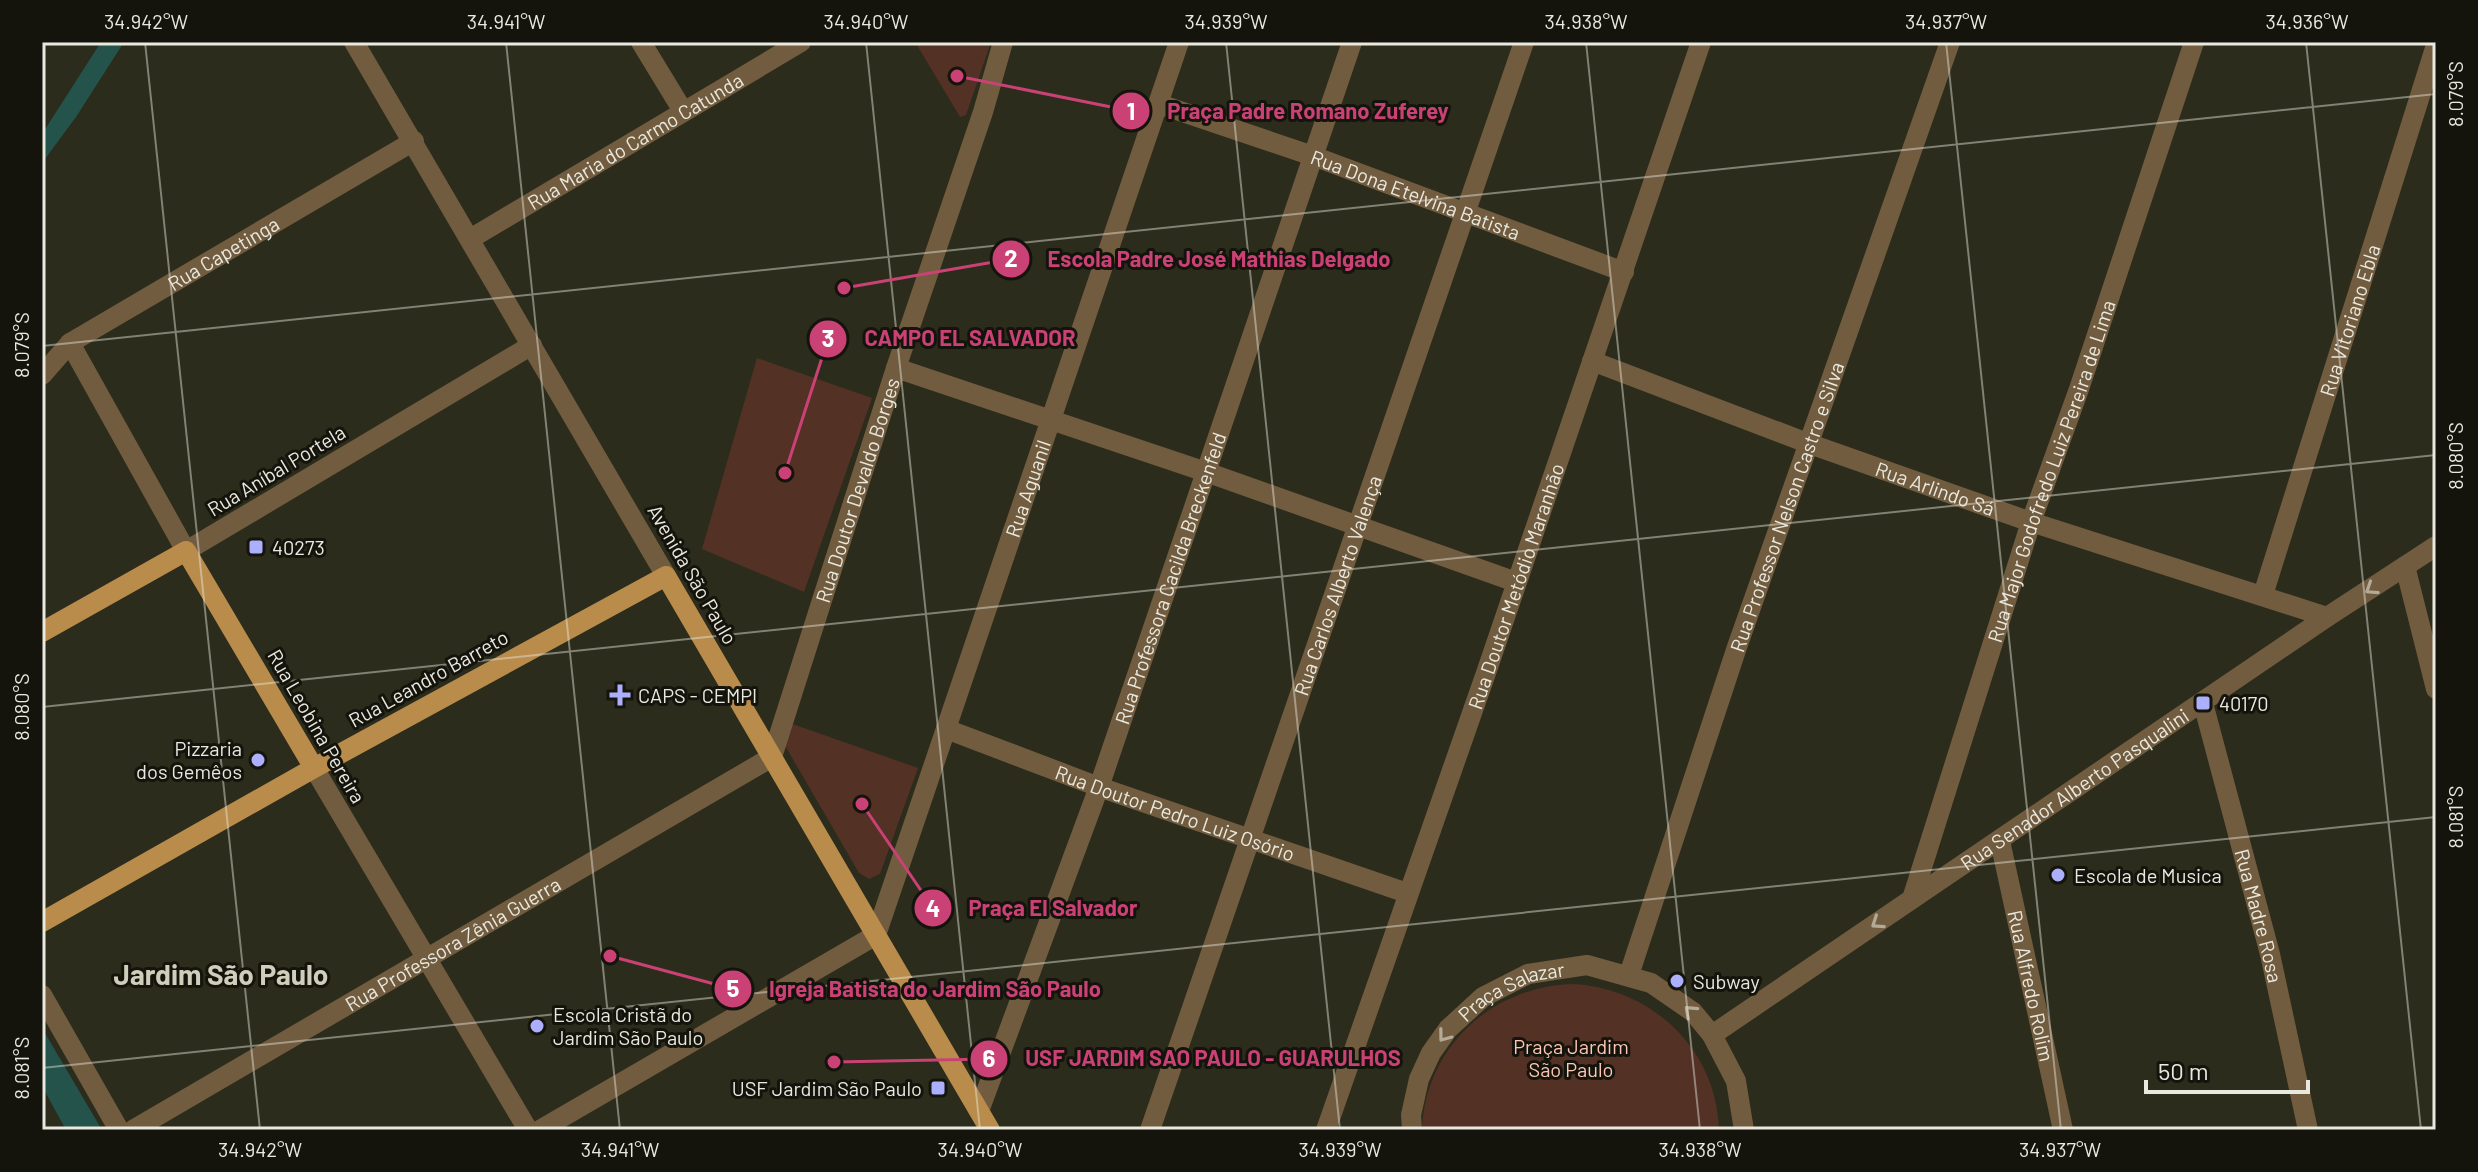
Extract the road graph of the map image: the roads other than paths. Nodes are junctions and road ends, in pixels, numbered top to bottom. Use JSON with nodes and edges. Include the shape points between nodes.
{"nodes":[{"id":1,"x":354,"y":42,"type":"edge"},
{"id":2,"x":641,"y":42,"type":"edge"},
{"id":3,"x":801,"y":42,"type":"edge"},
{"id":4,"x":1003,"y":42,"type":"edge"},
{"id":5,"x":1179,"y":42,"type":"edge"},
{"id":6,"x":1352,"y":42,"type":"edge"},
{"id":7,"x":1524,"y":42,"type":"edge"},
{"id":8,"x":1701,"y":42,"type":"edge"},
{"id":9,"x":1950,"y":42,"type":"edge"},
{"id":10,"x":2194,"y":42,"type":"edge"},
{"id":11,"x":2436,"y":45,"type":"edge"},
{"id":12,"x":1159,"y":104,"type":"junction"},
{"id":13,"x":683,"y":111,"type":"junction"},
{"id":14,"x":414,"y":141,"type":"junction"},
{"id":15,"x":1313,"y":156,"type":"junction"},
{"id":16,"x":1465,"y":214,"type":"junction"},
{"id":17,"x":470,"y":239,"type":"junction"},
{"id":18,"x":1624,"y":272,"type":"junction"},
{"id":19,"x":70,"y":343,"type":"junction"},
{"id":20,"x":532,"y":345,"type":"junction"},
{"id":21,"x":1592,"y":361,"type":"junction"},
{"id":22,"x":896,"y":368,"type":"junction"},
{"id":23,"x":42,"y":375,"type":"edge"},
{"id":24,"x":1049,"y":421,"type":"junction"},
{"id":25,"x":1810,"y":444,"type":"junction"},
{"id":26,"x":1206,"y":472,"type":"junction"},
{"id":27,"x":2031,"y":522,"type":"junction"},
{"id":28,"x":1357,"y":525,"type":"junction"},
{"id":29,"x":2436,"y":546,"type":"edge"},
{"id":30,"x":186,"y":551,"type":"junction"},
{"id":31,"x":2405,"y":566,"type":"junction"},
{"id":32,"x":666,"y":576,"type":"junction"},
{"id":33,"x":1516,"y":582,"type":"junction"},
{"id":34,"x":2263,"y":595,"type":"junction"},
{"id":35,"x":2327,"y":617,"type":"junction"},
{"id":36,"x":42,"y":632,"type":"edge"},
{"id":37,"x":2436,"y":689,"type":"edge"},
{"id":38,"x":2203,"y":703,"type":"junction"},
{"id":39,"x":946,"y":729,"type":"junction"},
{"id":40,"x":772,"y":757,"type":"junction"},
{"id":41,"x":314,"y":768,"type":"junction"},
{"id":42,"x":1099,"y":787,"type":"junction"},
{"id":43,"x":1249,"y":837,"type":"junction"},
{"id":44,"x":2000,"y":841,"type":"junction"},
{"id":45,"x":1407,"y":893,"type":"junction"},
{"id":46,"x":1912,"y":899,"type":"junction"},
{"id":47,"x":44,"y":920,"type":"edge"},
{"id":48,"x":876,"y":935,"type":"junction"},
{"id":49,"x":424,"y":958,"type":"junction"},
{"id":50,"x":1629,"y":975,"type":"junction"},
{"id":51,"x":42,"y":995,"type":"edge"},
{"id":52,"x":1712,"y":1035,"type":"junction"},
{"id":53,"x":979,"y":1111,"type":"junction"},
{"id":54,"x":119,"y":1130,"type":"edge"},
{"id":55,"x":133,"y":1130,"type":"edge"},
{"id":56,"x":528,"y":1130,"type":"edge"},
{"id":57,"x":540,"y":1130,"type":"edge"},
{"id":58,"x":990,"y":1130,"type":"edge"},
{"id":59,"x":1150,"y":1130,"type":"edge"},
{"id":60,"x":1326,"y":1130,"type":"edge"},
{"id":61,"x":1412,"y":1130,"type":"edge"},
{"id":62,"x":1744,"y":1130,"type":"edge"},
{"id":63,"x":2063,"y":1130,"type":"edge"},
{"id":64,"x":2308,"y":1130,"type":"edge"}],
"edges":[{"from":1,"to":14,"type":"street","name":"Avenida São Paulo"},
{"from":2,"to":13,"type":"street"},
{"from":3,"to":13,"type":"street","name":"Rua Maria do Carmo Catunda"},
{"from":4,"to":22,"type":"street","name":"Rua Doutor Devaldo Borges"},
{"from":5,"to":12,"type":"street","name":"Rua Aguanil"},
{"from":6,"to":15,"type":"street","name":"Rua Professora Cacilda Breckenfeld"},
{"from":7,"to":16,"type":"street","name":"Rua Carlos Alberto Valença"},
{"from":8,"to":18,"type":"street","name":"Rua Doutor Metódio Maranhão"},
{"from":9,"to":25,"type":"street","name":"Rua Professor Nelson Castro e Silva"},
{"from":10,"to":27,"type":"street","name":"Rua Major Godofredo Luiz Pereira de Lima"},
{"from":11,"to":34,"type":"street","name":"Rua Vitoriano Ebla"},
{"from":12,"to":15,"type":"street","name":"Rua Dona Etelvina Batista"},
{"from":12,"to":24,"type":"street","name":"Rua Aguanil"},
{"from":13,"to":17,"type":"street","name":"Rua Maria do Carmo Catunda"},
{"from":14,"to":17,"type":"street","name":"Avenida São Paulo"},
{"from":14,"to":19,"type":"street","name":"Rua Capetinga"},
{"from":15,"to":16,"type":"street","name":"Rua Dona Etelvina Batista"},
{"from":15,"to":26,"type":"street","name":"Rua Professora Cacilda Breckenfeld"},
{"from":16,"to":18,"type":"street","name":"Rua Dona Etelvina Batista"},
{"from":16,"to":28,"type":"street","name":"Rua Carlos Alberto Valença"},
{"from":17,"to":20,"type":"street","name":"Avenida São Paulo"},
{"from":18,"to":21,"type":"street","name":"Rua Doutor Metódio Maranhão"},
{"from":19,"to":23,"type":"street","name":"Rua Capetinga"},
{"from":19,"to":30,"type":"street","name":"Rua Leobina Pereira"},
{"from":20,"to":30,"type":"street","name":"Rua Aníbal Portela"},
{"from":20,"to":32,"type":"street","name":"Avenida São Paulo"},
{"from":21,"to":25,"type":"street","name":"Rua Arlindo Sá"},
{"from":21,"to":33,"type":"street","name":"Rua Doutor Metódio Maranhão"},
{"from":22,"to":24,"type":"street"},
{"from":22,"to":40,"type":"street","name":"Rua Doutor Devaldo Borges"},
{"from":24,"to":26,"type":"street"},
{"from":24,"to":39,"type":"street","name":"Rua Aguanil"},
{"from":25,"to":27,"type":"street","name":"Rua Arlindo Sá"},
{"from":25,"to":50,"type":"street","name":"Rua Professor Nelson Castro e Silva"},
{"from":26,"to":28,"type":"street"},
{"from":26,"to":42,"type":"street","name":"Rua Professora Cacilda Breckenfeld"},
{"from":27,"to":34,"type":"street","name":"Rua Arlindo Sá"},
{"from":27,"to":46,"type":"street","name":"Rua Major Godofredo Luiz Pereira de Lima"},
{"from":28,"to":33,"type":"street"},
{"from":28,"to":43,"type":"street","name":"Rua Carlos Alberto Valença"},
{"from":29,"to":31,"type":"street","name":"Rua Senador Alberto Pasqualini"},
{"from":30,"to":36,"type":"main road","name":"Rua Aníbal Portela"},
{"from":30,"to":41,"type":"main road","name":"Rua Leobina Pereira"},
{"from":31,"to":35,"type":"street","name":"Rua Senador Alberto Pasqualini","one_way":true},
{"from":31,"to":37,"type":"street"},
{"from":32,"to":40,"type":"main road","name":"Avenida São Paulo"},
{"from":32,"to":41,"type":"main road","name":"Rua Leandro Barreto"},
{"from":33,"to":45,"type":"street","name":"Rua Doutor Metódio Maranhão"},
{"from":34,"to":35,"type":"street","name":"Rua Arlindo Sá"},
{"from":35,"to":38,"type":"street","name":"Rua Senador Alberto Pasqualini"},
{"from":38,"to":44,"type":"street","name":"Rua Senador Alberto Pasqualini"},
{"from":38,"to":64,"type":"street","name":"Rua Madre Rosa","via":[[2270,954]]},
{"from":39,"to":42,"type":"street","name":"Rua Doutor Pedro Luiz Osório"},
{"from":39,"to":48,"type":"street","name":"Rua Aguanil"},
{"from":40,"to":48,"type":"main road","name":"Avenida São Paulo"},
{"from":40,"to":49,"type":"street","name":"Rua Professora Zênia Guerra"},
{"from":41,"to":47,"type":"main road","name":"Rua Leandro Barreto"},
{"from":41,"to":49,"type":"street","name":"Rua Leobina Pereira"},
{"from":42,"to":43,"type":"street","name":"Rua Doutor Pedro Luiz Osório"},
{"from":42,"to":53,"type":"street","name":"Rua Professora Cacilda Breckenfeld"},
{"from":43,"to":45,"type":"street","name":"Rua Doutor Pedro Luiz Osório"},
{"from":43,"to":59,"type":"street","name":"Rua Carlos Alberto Valença"},
{"from":44,"to":46,"type":"street","name":"Rua Senador Alberto Pasqualini"},
{"from":44,"to":63,"type":"street","name":"Rua Alfredo Rolim"},
{"from":45,"to":60,"type":"street","name":"Rua Doutor Metódio Maranhão"},
{"from":46,"to":52,"type":"street","name":"Rua Senador Alberto Pasqualini","one_way":true},
{"from":48,"to":53,"type":"main road","name":"Avenida São Paulo"},
{"from":48,"to":57,"type":"street"},
{"from":49,"to":55,"type":"street","name":"Rua Professora Zênia Guerra"},
{"from":49,"to":56,"type":"street","name":"Rua Leobina Pereira"},
{"from":52,"to":50,"type":"street","name":"Praça Salazar","one_way":true,"via":[[1675,998]]},
{"from":50,"to":61,"type":"street","name":"Praça Salazar","one_way":true,"via":[[1587,965],[1572,967],[1528,974],[1483,997],[1431,1053],[1419,1079]]},
{"from":51,"to":54,"type":"street"},
{"from":52,"to":62,"type":"street","name":"Praça Salazar","via":[[1736,1081]]},
{"from":53,"to":58,"type":"main road","name":"Avenida São Paulo"}]}
